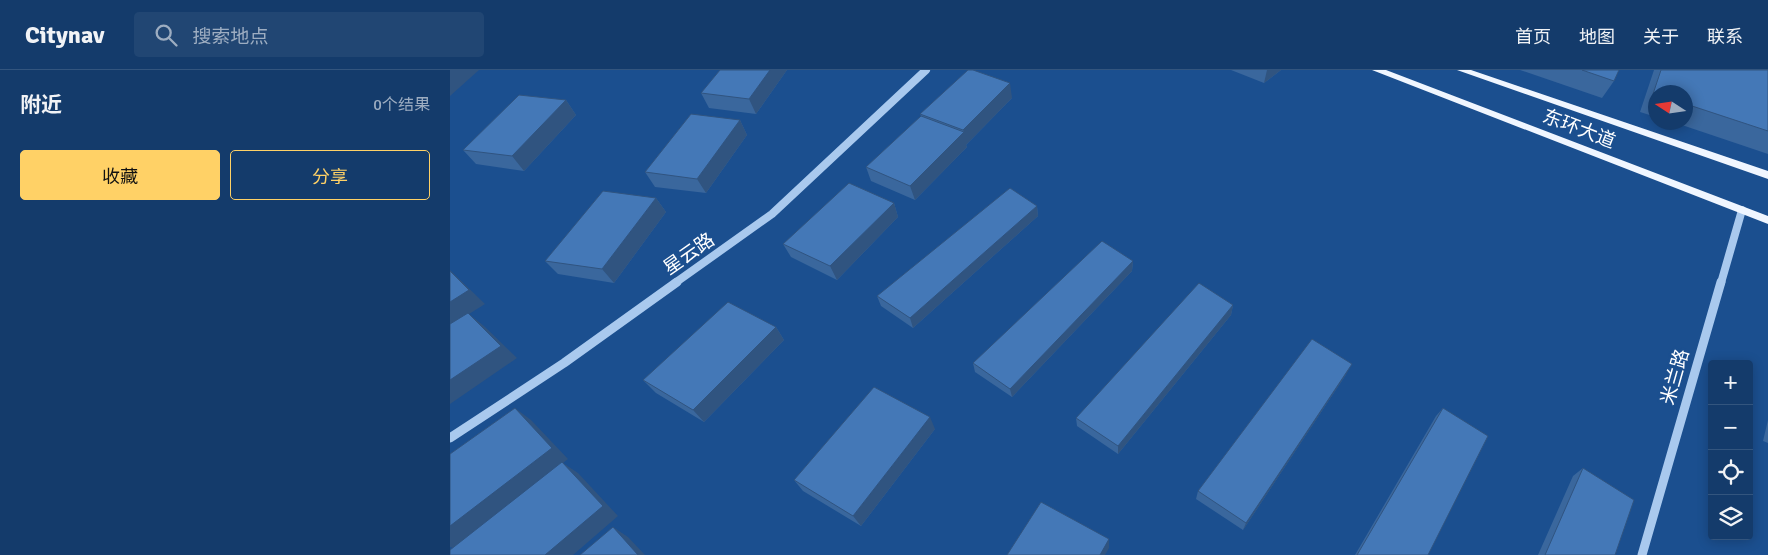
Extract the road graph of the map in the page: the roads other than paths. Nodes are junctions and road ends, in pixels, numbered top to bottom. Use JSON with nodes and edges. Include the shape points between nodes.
{"nodes":[{"id":1,"x":926,"y":70,"type":"edge"},
{"id":2,"x":1377,"y":70,"type":"edge"},
{"id":3,"x":1462,"y":70,"type":"edge"},
{"id":4,"x":1768,"y":175,"type":"edge"},
{"id":5,"x":1742,"y":210,"type":"junction"},
{"id":6,"x":1768,"y":220,"type":"edge"},
{"id":7,"x":450,"y":438,"type":"edge"},
{"id":8,"x":1642,"y":555,"type":"edge"}],
"edges":[{"from":1,"to":7,"type":"street","name":"星云路","via":[[772,214],[564,363]]},
{"from":2,"to":5,"type":"main road","name":"东环大道"},
{"from":3,"to":4,"type":"main road","name":"东环大道"},
{"from":5,"to":6,"type":"main road","name":"东环大道"},
{"from":5,"to":8,"type":"street","name":"米兰路"}]}
